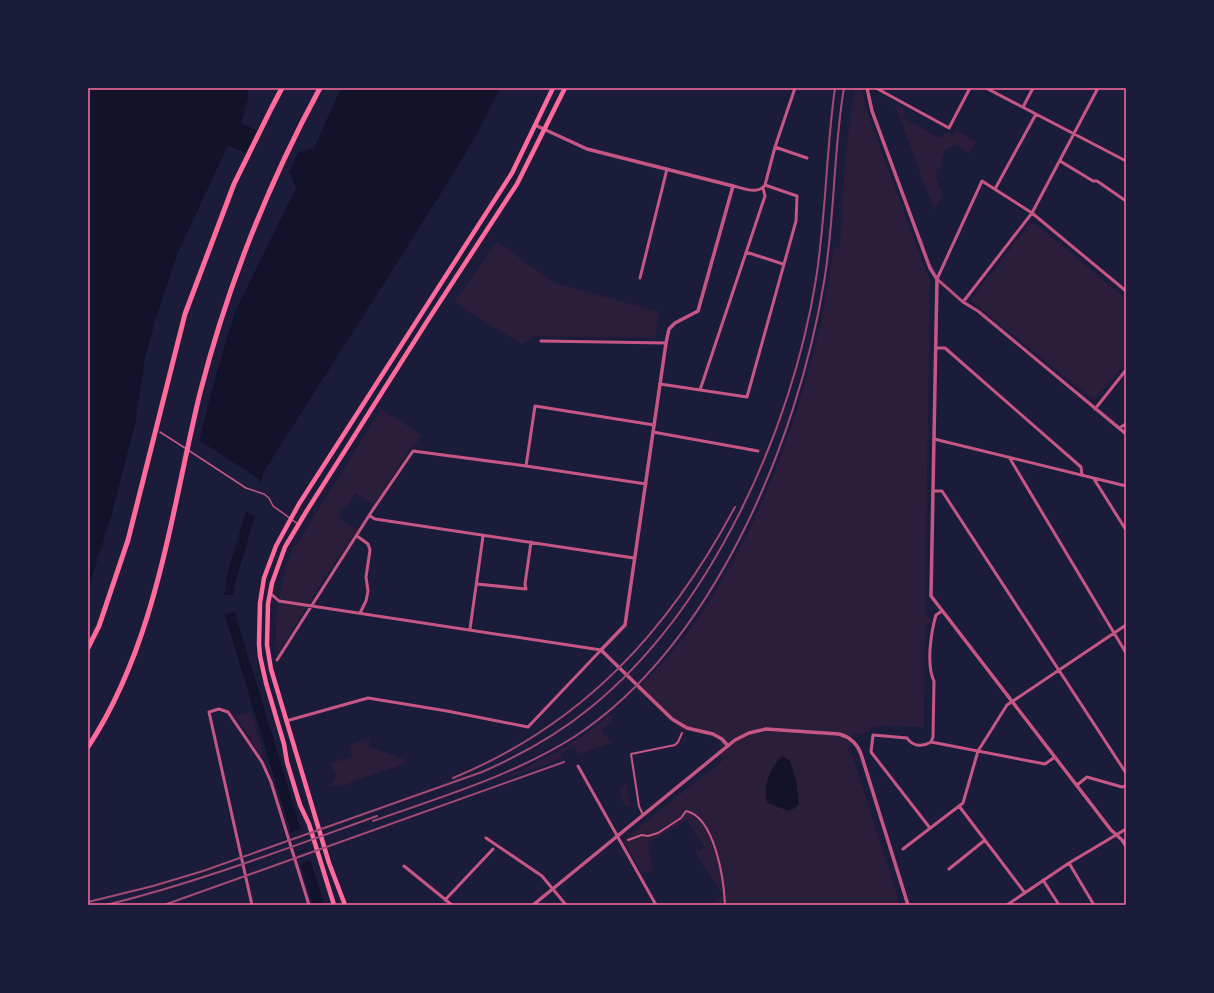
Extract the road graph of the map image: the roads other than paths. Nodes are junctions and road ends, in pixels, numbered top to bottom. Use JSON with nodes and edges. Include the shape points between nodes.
{"nodes":[{"id":1,"x":282,"y":88,"type":"edge"},
{"id":2,"x":320,"y":88,"type":"edge"},
{"id":3,"x":553,"y":88,"type":"edge"},
{"id":4,"x":565,"y":88,"type":"edge"},
{"id":5,"x":795,"y":88,"type":"edge"},
{"id":6,"x":867,"y":88,"type":"edge"},
{"id":7,"x":876,"y":88,"type":"edge"},
{"id":8,"x":970,"y":88,"type":"edge"},
{"id":9,"x":986,"y":88,"type":"edge"},
{"id":10,"x":1033,"y":88,"type":"edge"},
{"id":11,"x":1098,"y":88,"type":"edge"},
{"id":12,"x":1023,"y":107,"type":"junction"},
{"id":13,"x":1036,"y":114,"type":"junction"},
{"id":14,"x":535,"y":125,"type":"junction"},
{"id":15,"x":545,"y":129,"type":"junction"},
{"id":16,"x":1074,"y":134,"type":"junction"},
{"id":17,"x":775,"y":146,"type":"junction"},
{"id":18,"x":807,"y":158,"type":"dead end"},
{"id":19,"x":1060,"y":161,"type":"junction"},
{"id":20,"x":1126,"y":161,"type":"edge"},
{"id":21,"x":667,"y":169,"type":"junction"},
{"id":22,"x":733,"y":186,"type":"junction"},
{"id":23,"x":764,"y":187,"type":"junction"},
{"id":24,"x":996,"y":189,"type":"junction"},
{"id":25,"x":1126,"y":201,"type":"edge"},
{"id":26,"x":1032,"y":213,"type":"junction"},
{"id":27,"x":746,"y":252,"type":"junction"},
{"id":28,"x":784,"y":264,"type":"junction"},
{"id":29,"x":640,"y":278,"type":"dead end"},
{"id":30,"x":937,"y":280,"type":"junction"},
{"id":31,"x":1126,"y":291,"type":"edge"},
{"id":32,"x":963,"y":302,"type":"junction"},
{"id":33,"x":541,"y":341,"type":"dead end"},
{"id":34,"x":666,"y":343,"type":"junction"},
{"id":35,"x":936,"y":348,"type":"junction"},
{"id":36,"x":1126,"y":370,"type":"edge"},
{"id":37,"x":660,"y":384,"type":"junction"},
{"id":38,"x":700,"y":390,"type":"junction"},
{"id":39,"x":1095,"y":409,"type":"junction"},
{"id":40,"x":1126,"y":424,"type":"edge"},
{"id":41,"x":654,"y":425,"type":"junction"},
{"id":42,"x":1119,"y":428,"type":"junction"},
{"id":43,"x":160,"y":432,"type":"dead end"},
{"id":44,"x":653,"y":432,"type":"junction"},
{"id":45,"x":1126,"y":434,"type":"edge"},
{"id":46,"x":934,"y":439,"type":"junction"},
{"id":47,"x":758,"y":451,"type":"dead end"},
{"id":48,"x":1009,"y":457,"type":"junction"},
{"id":49,"x":526,"y":466,"type":"junction"},
{"id":50,"x":1082,"y":475,"type":"junction"},
{"id":51,"x":1094,"y":479,"type":"junction"},
{"id":52,"x":646,"y":484,"type":"junction"},
{"id":53,"x":1126,"y":486,"type":"edge"},
{"id":54,"x":933,"y":491,"type":"junction"},
{"id":55,"x":370,"y":516,"type":"junction"},
{"id":56,"x":290,"y":519,"type":"junction"},
{"id":57,"x":298,"y":524,"type":"junction"},
{"id":58,"x":1126,"y":530,"type":"edge"},
{"id":59,"x":356,"y":536,"type":"junction"},
{"id":60,"x":483,"y":536,"type":"junction"},
{"id":61,"x":531,"y":542,"type":"junction"},
{"id":62,"x":634,"y":558,"type":"junction"},
{"id":63,"x":477,"y":584,"type":"junction"},
{"id":64,"x":270,"y":593,"type":"junction"},
{"id":65,"x":312,"y":606,"type":"junction"},
{"id":66,"x":942,"y":610,"type":"junction"},
{"id":67,"x":360,"y":613,"type":"junction"},
{"id":68,"x":1126,"y":625,"type":"edge"},
{"id":69,"x":470,"y":630,"type":"junction"},
{"id":70,"x":1114,"y":632,"type":"junction"},
{"id":71,"x":88,"y":648,"type":"edge"},
{"id":72,"x":601,"y":650,"type":"junction"},
{"id":73,"x":1126,"y":652,"type":"edge"},
{"id":74,"x":277,"y":660,"type":"dead end"},
{"id":75,"x":1059,"y":669,"type":"junction"},
{"id":76,"x":1012,"y":702,"type":"junction"},
{"id":77,"x":286,"y":721,"type":"junction"},
{"id":78,"x":682,"y":733,"type":"dead end"},
{"id":79,"x":931,"y":742,"type":"junction"},
{"id":80,"x":728,"y":746,"type":"junction"},
{"id":81,"x":88,"y":747,"type":"edge"},
{"id":82,"x":978,"y":751,"type":"junction"},
{"id":83,"x":1055,"y":757,"type":"junction"},
{"id":84,"x":578,"y":766,"type":"dead end"},
{"id":85,"x":1126,"y":773,"type":"edge"},
{"id":86,"x":1076,"y":785,"type":"junction"},
{"id":87,"x":1126,"y":786,"type":"edge"},
{"id":88,"x":959,"y":806,"type":"junction"},
{"id":89,"x":643,"y":816,"type":"junction"},
{"id":90,"x":930,"y":828,"type":"junction"},
{"id":91,"x":1126,"y":829,"type":"edge"},
{"id":92,"x":1116,"y":834,"type":"junction"},
{"id":93,"x":618,"y":837,"type":"junction"},
{"id":94,"x":486,"y":838,"type":"dead end"},
{"id":95,"x":628,"y":840,"type":"dead end"},
{"id":96,"x":985,"y":840,"type":"junction"},
{"id":97,"x":1126,"y":846,"type":"edge"},
{"id":98,"x":493,"y":849,"type":"dead end"},
{"id":99,"x":903,"y":849,"type":"dead end"},
{"id":100,"x":1069,"y":863,"type":"junction"},
{"id":101,"x":404,"y":866,"type":"dead end"},
{"id":102,"x":948,"y":869,"type":"dead end"},
{"id":103,"x":1044,"y":880,"type":"junction"},
{"id":104,"x":553,"y":888,"type":"junction"},
{"id":105,"x":1025,"y":893,"type":"junction"},
{"id":106,"x":445,"y":900,"type":"junction"},
{"id":107,"x":252,"y":905,"type":"edge"},
{"id":108,"x":309,"y":905,"type":"edge"},
{"id":109,"x":334,"y":905,"type":"edge"},
{"id":110,"x":345,"y":905,"type":"edge"},
{"id":111,"x":452,"y":905,"type":"edge"},
{"id":112,"x":534,"y":905,"type":"edge"},
{"id":113,"x":566,"y":905,"type":"edge"},
{"id":114,"x":656,"y":905,"type":"edge"},
{"id":115,"x":725,"y":905,"type":"edge"},
{"id":116,"x":908,"y":905,"type":"edge"},
{"id":117,"x":1007,"y":905,"type":"edge"},
{"id":118,"x":1059,"y":905,"type":"edge"},
{"id":119,"x":1094,"y":905,"type":"edge"}],
"edges":[{"from":1,"to":71,"type":"highway","via":[[234,184],[185,314],[128,540],[99,626]]},
{"from":2,"to":81,"type":"highway","via":[[283,160],[238,268],[206,370],[146,619],[120,689]]},
{"from":3,"to":14,"type":"main road"},
{"from":4,"to":15,"type":"main road"},
{"from":5,"to":17,"type":"street"},
{"from":6,"to":30,"type":"street","via":[[891,163],[930,268]]},
{"from":7,"to":8,"type":"street","via":[[949,128]]},
{"from":9,"to":12,"type":"street"},
{"from":10,"to":12,"type":"street"},
{"from":11,"to":16,"type":"street"},
{"from":12,"to":13,"type":"street"},
{"from":13,"to":16,"type":"street"},
{"from":13,"to":24,"type":"street"},
{"from":14,"to":15,"type":"street"},
{"from":14,"to":56,"type":"main road","via":[[512,173]]},
{"from":15,"to":21,"type":"street","via":[[588,149]]},
{"from":15,"to":57,"type":"main road","via":[[517,184]]},
{"from":16,"to":19,"type":"street"},
{"from":16,"to":20,"type":"street"},
{"from":17,"to":18,"type":"street"},
{"from":17,"to":23,"type":"street"},
{"from":19,"to":25,"type":"street","via":[[1097,181]]},
{"from":19,"to":26,"type":"street"},
{"from":21,"to":22,"type":"street"},
{"from":21,"to":29,"type":"street"},
{"from":22,"to":23,"type":"street","via":[[758,191]]},
{"from":22,"to":34,"type":"street","via":[[698,312],[675,323],[669,329]]},
{"from":23,"to":27,"type":"street","via":[[765,196]]},
{"from":23,"to":28,"type":"street","via":[[797,196],[796,221]]},
{"from":24,"to":26,"type":"street"},
{"from":24,"to":30,"type":"street","via":[[982,181]]},
{"from":26,"to":31,"type":"street"},
{"from":26,"to":32,"type":"street"},
{"from":27,"to":28,"type":"street"},
{"from":27,"to":38,"type":"street"},
{"from":28,"to":38,"type":"street","via":[[747,397]]},
{"from":30,"to":32,"type":"street"},
{"from":30,"to":35,"type":"street"},
{"from":32,"to":39,"type":"street","via":[[978,311]]},
{"from":33,"to":34,"type":"street"},
{"from":34,"to":37,"type":"street"},
{"from":35,"to":46,"type":"street"},
{"from":35,"to":50,"type":"street","via":[[945,348],[1018,411],[1082,467]]},
{"from":36,"to":39,"type":"street"},
{"from":37,"to":38,"type":"street"},
{"from":37,"to":41,"type":"street"},
{"from":39,"to":42,"type":"street"},
{"from":40,"to":42,"type":"street"},
{"from":41,"to":44,"type":"street"},
{"from":41,"to":49,"type":"street","via":[[535,406]]},
{"from":42,"to":45,"type":"street"},
{"from":43,"to":56,"type":"lane","via":[[246,488],[270,498],[273,506]]},
{"from":44,"to":47,"type":"street"},
{"from":44,"to":52,"type":"street"},
{"from":46,"to":48,"type":"street"},
{"from":46,"to":54,"type":"street"},
{"from":48,"to":50,"type":"street"},
{"from":48,"to":70,"type":"street"},
{"from":49,"to":52,"type":"street"},
{"from":49,"to":55,"type":"street","via":[[413,451]]},
{"from":50,"to":51,"type":"street"},
{"from":51,"to":53,"type":"street"},
{"from":51,"to":58,"type":"street"},
{"from":52,"to":62,"type":"street"},
{"from":54,"to":66,"type":"street","via":[[931,596]]},
{"from":54,"to":75,"type":"street","via":[[942,491]]},
{"from":55,"to":59,"type":"street"},
{"from":55,"to":60,"type":"street","via":[[375,519]]},
{"from":56,"to":57,"type":"lane"},
{"from":56,"to":109,"type":"main road","via":[[264,578],[260,603],[259,644],[262,670],[291,776]]},
{"from":57,"to":64,"type":"main road","via":[[276,570]]},
{"from":59,"to":65,"type":"street"},
{"from":59,"to":67,"type":"street","via":[[368,544],[370,550],[366,577],[368,591]]},
{"from":60,"to":61,"type":"street"},
{"from":60,"to":63,"type":"street"},
{"from":61,"to":62,"type":"street"},
{"from":61,"to":63,"type":"street","via":[[526,589]]},
{"from":62,"to":72,"type":"street","via":[[625,625]]},
{"from":63,"to":69,"type":"street"},
{"from":64,"to":65,"type":"street","via":[[279,601]]},
{"from":64,"to":77,"type":"main road","via":[[268,651]]},
{"from":65,"to":67,"type":"street"},
{"from":65,"to":74,"type":"street"},
{"from":66,"to":76,"type":"street"},
{"from":66,"to":79,"type":"street","via":[[936,615],[931,632],[930,674],[934,682]]},
{"from":67,"to":69,"type":"street"},
{"from":68,"to":70,"type":"street"},
{"from":69,"to":72,"type":"street"},
{"from":70,"to":73,"type":"street"},
{"from":70,"to":75,"type":"street"},
{"from":72,"to":77,"type":"street","via":[[528,727],[368,698]]},
{"from":72,"to":80,"type":"street","via":[[672,719],[688,728],[713,734]]},
{"from":75,"to":76,"type":"street"},
{"from":75,"to":85,"type":"street"},
{"from":76,"to":82,"type":"street"},
{"from":76,"to":83,"type":"street"},
{"from":77,"to":110,"type":"main road"},
{"from":78,"to":89,"type":"street","via":[[678,742],[672,746],[631,754],[639,808]]},
{"from":79,"to":82,"type":"street"},
{"from":79,"to":90,"type":"street","via":[[917,746],[907,738],[872,735],[871,752]]},
{"from":80,"to":89,"type":"street"},
{"from":80,"to":116,"type":"street","via":[[749,733],[766,729],[833,733],[850,738],[859,749]]},
{"from":82,"to":83,"type":"street","via":[[1045,764]]},
{"from":82,"to":88,"type":"street","via":[[963,803]]},
{"from":83,"to":86,"type":"street"},
{"from":84,"to":93,"type":"street"},
{"from":86,"to":87,"type":"street","via":[[1087,777]]},
{"from":86,"to":92,"type":"street"},
{"from":88,"to":90,"type":"street"},
{"from":88,"to":96,"type":"street"},
{"from":89,"to":93,"type":"street"},
{"from":90,"to":99,"type":"street"},
{"from":91,"to":92,"type":"street"},
{"from":92,"to":97,"type":"street"},
{"from":92,"to":100,"type":"street"},
{"from":93,"to":104,"type":"street"},
{"from":93,"to":114,"type":"street"},
{"from":94,"to":104,"type":"street","via":[[542,876]]},
{"from":95,"to":115,"type":"street","via":[[658,832],[681,818],[686,811],[692,812],[703,824],[715,848],[721,868]]},
{"from":96,"to":102,"type":"street"},
{"from":96,"to":105,"type":"street"},
{"from":98,"to":106,"type":"street"},
{"from":100,"to":103,"type":"street"},
{"from":100,"to":119,"type":"street"},
{"from":101,"to":106,"type":"street"},
{"from":103,"to":105,"type":"street"},
{"from":103,"to":118,"type":"street"},
{"from":104,"to":112,"type":"street"},
{"from":104,"to":113,"type":"street"},
{"from":105,"to":117,"type":"street"},
{"from":106,"to":111,"type":"street"},
{"from":107,"to":108,"type":"street","via":[[209,712],[222,709],[228,712],[262,762],[271,782]]}]}
